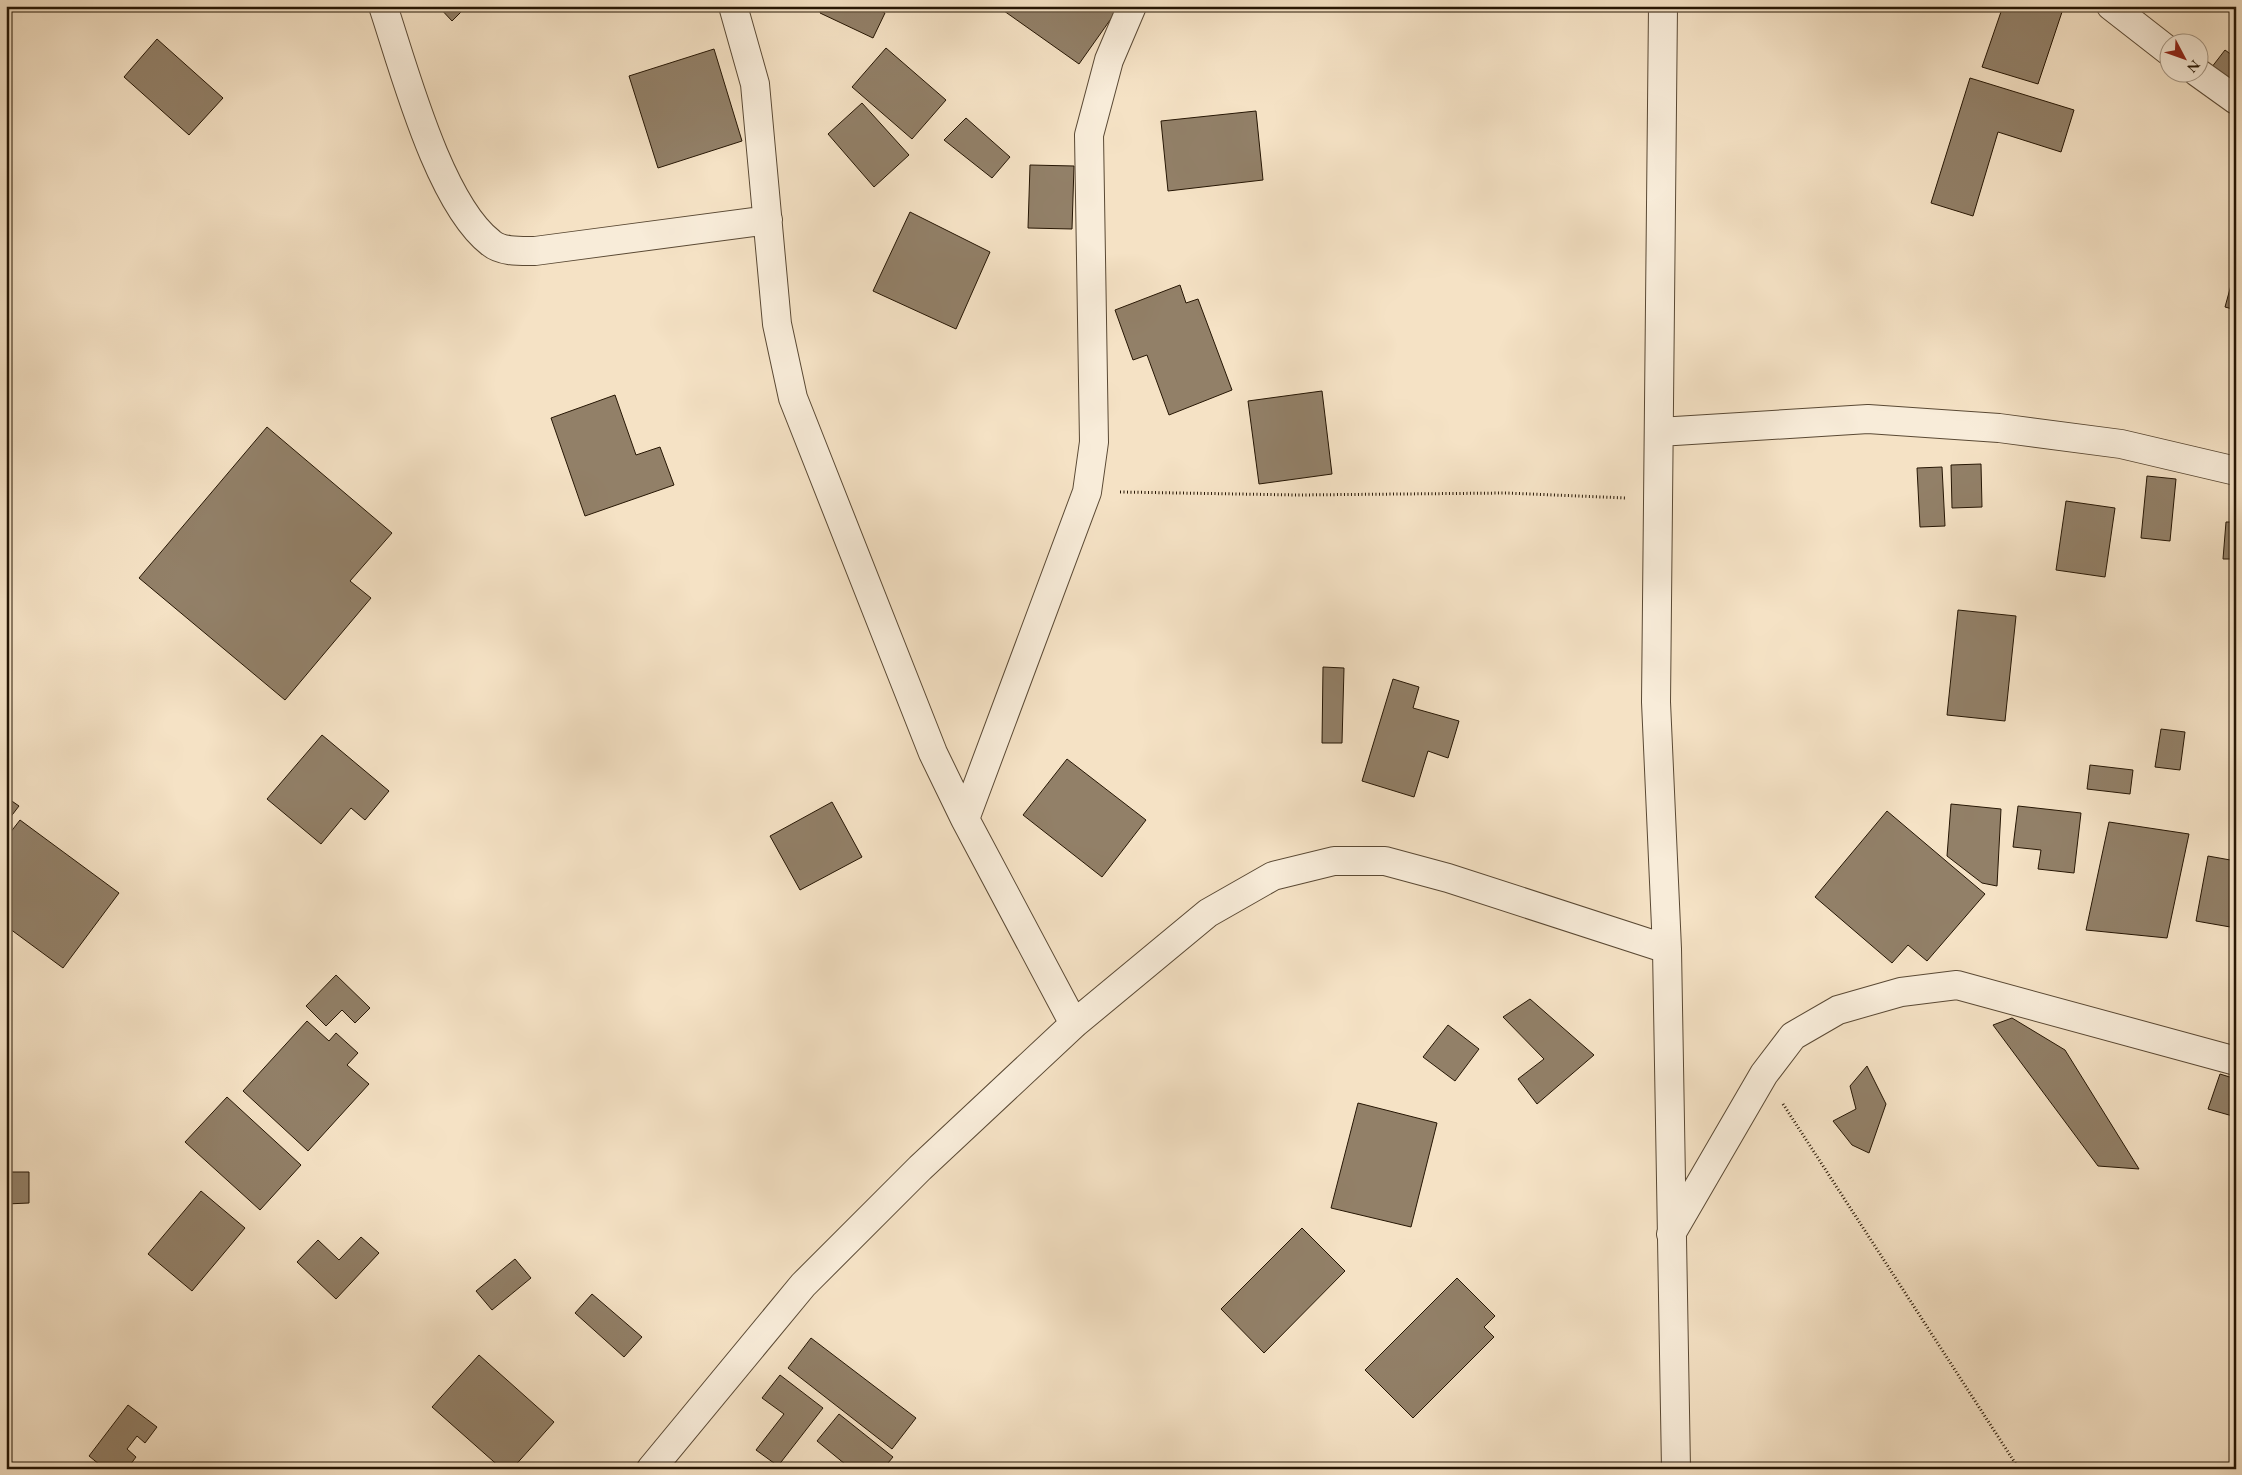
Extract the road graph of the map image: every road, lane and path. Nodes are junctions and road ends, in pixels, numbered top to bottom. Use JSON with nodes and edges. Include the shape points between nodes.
{"nodes":[{"id":1,"x":383,"y":6,"type":"edge"},
{"id":2,"x":733,"y":6,"type":"edge"},
{"id":3,"x":1132,"y":6,"type":"edge"},
{"id":4,"x":1663,"y":6,"type":"edge"},
{"id":5,"x":2111,"y":6,"type":"edge"},
{"id":6,"x":2160,"y":44,"type":"edge"},
{"id":7,"x":2210,"y":81,"type":"edge"},
{"id":8,"x":2236,"y":100,"type":"edge"},
{"id":9,"x":768,"y":220,"type":"junction"},
{"id":10,"x":1659,"y":432,"type":"junction"},
{"id":11,"x":2236,"y":471,"type":"edge"},
{"id":12,"x":1087,"y":492,"type":"junction"},
{"id":13,"x":1659,"y":499,"type":"junction"},
{"id":14,"x":965,"y":819,"type":"junction"},
{"id":15,"x":1667,"y":949,"type":"junction"},
{"id":16,"x":1074,"y":1024,"type":"junction"},
{"id":17,"x":2236,"y":1061,"type":"edge"},
{"id":18,"x":1764,"y":1074,"type":"junction"},
{"id":19,"x":1671,"y":1235,"type":"junction"},
{"id":20,"x":651,"y":1469,"type":"edge"},
{"id":21,"x":1676,"y":1469,"type":"edge"},
{"id":22,"x":2019,"y":1469,"type":"edge"}],
"edges":[{"from":1,"to":9,"type":"street","via":[[444,179],[468,220],[492,244],[514,251],[534,251]]},
{"from":2,"to":9,"type":"street","via":[[755,84]]},
{"from":3,"to":12,"type":"street","via":[[1109,60],[1089,135],[1094,442]]},
{"from":4,"to":10,"type":"street"},
{"from":5,"to":6,"type":"street"},
{"from":7,"to":8,"type":"street"},
{"from":9,"to":14,"type":"street","via":[[777,324],[793,398],[933,753]]},
{"from":10,"to":11,"type":"street","via":[[1868,419],[1999,428],[2121,444]]},
{"from":10,"to":13,"type":"street"},
{"from":12,"to":13,"type":"path","via":[[1506,493]]},
{"from":12,"to":14,"type":"street"},
{"from":13,"to":15,"type":"street","via":[[1656,702]]},
{"from":14,"to":16,"type":"street"},
{"from":15,"to":16,"type":"street","via":[[1448,878],[1385,861],[1334,861],[1273,876],[1208,913]]},
{"from":15,"to":19,"type":"street"},
{"from":16,"to":20,"type":"street","via":[[920,1168],[803,1285]]},
{"from":17,"to":18,"type":"street","via":[[1957,985],[1901,992],[1838,1010],[1793,1036]]},
{"from":18,"to":19,"type":"street"},
{"from":18,"to":22,"type":"path"},
{"from":19,"to":21,"type":"street"}]}
